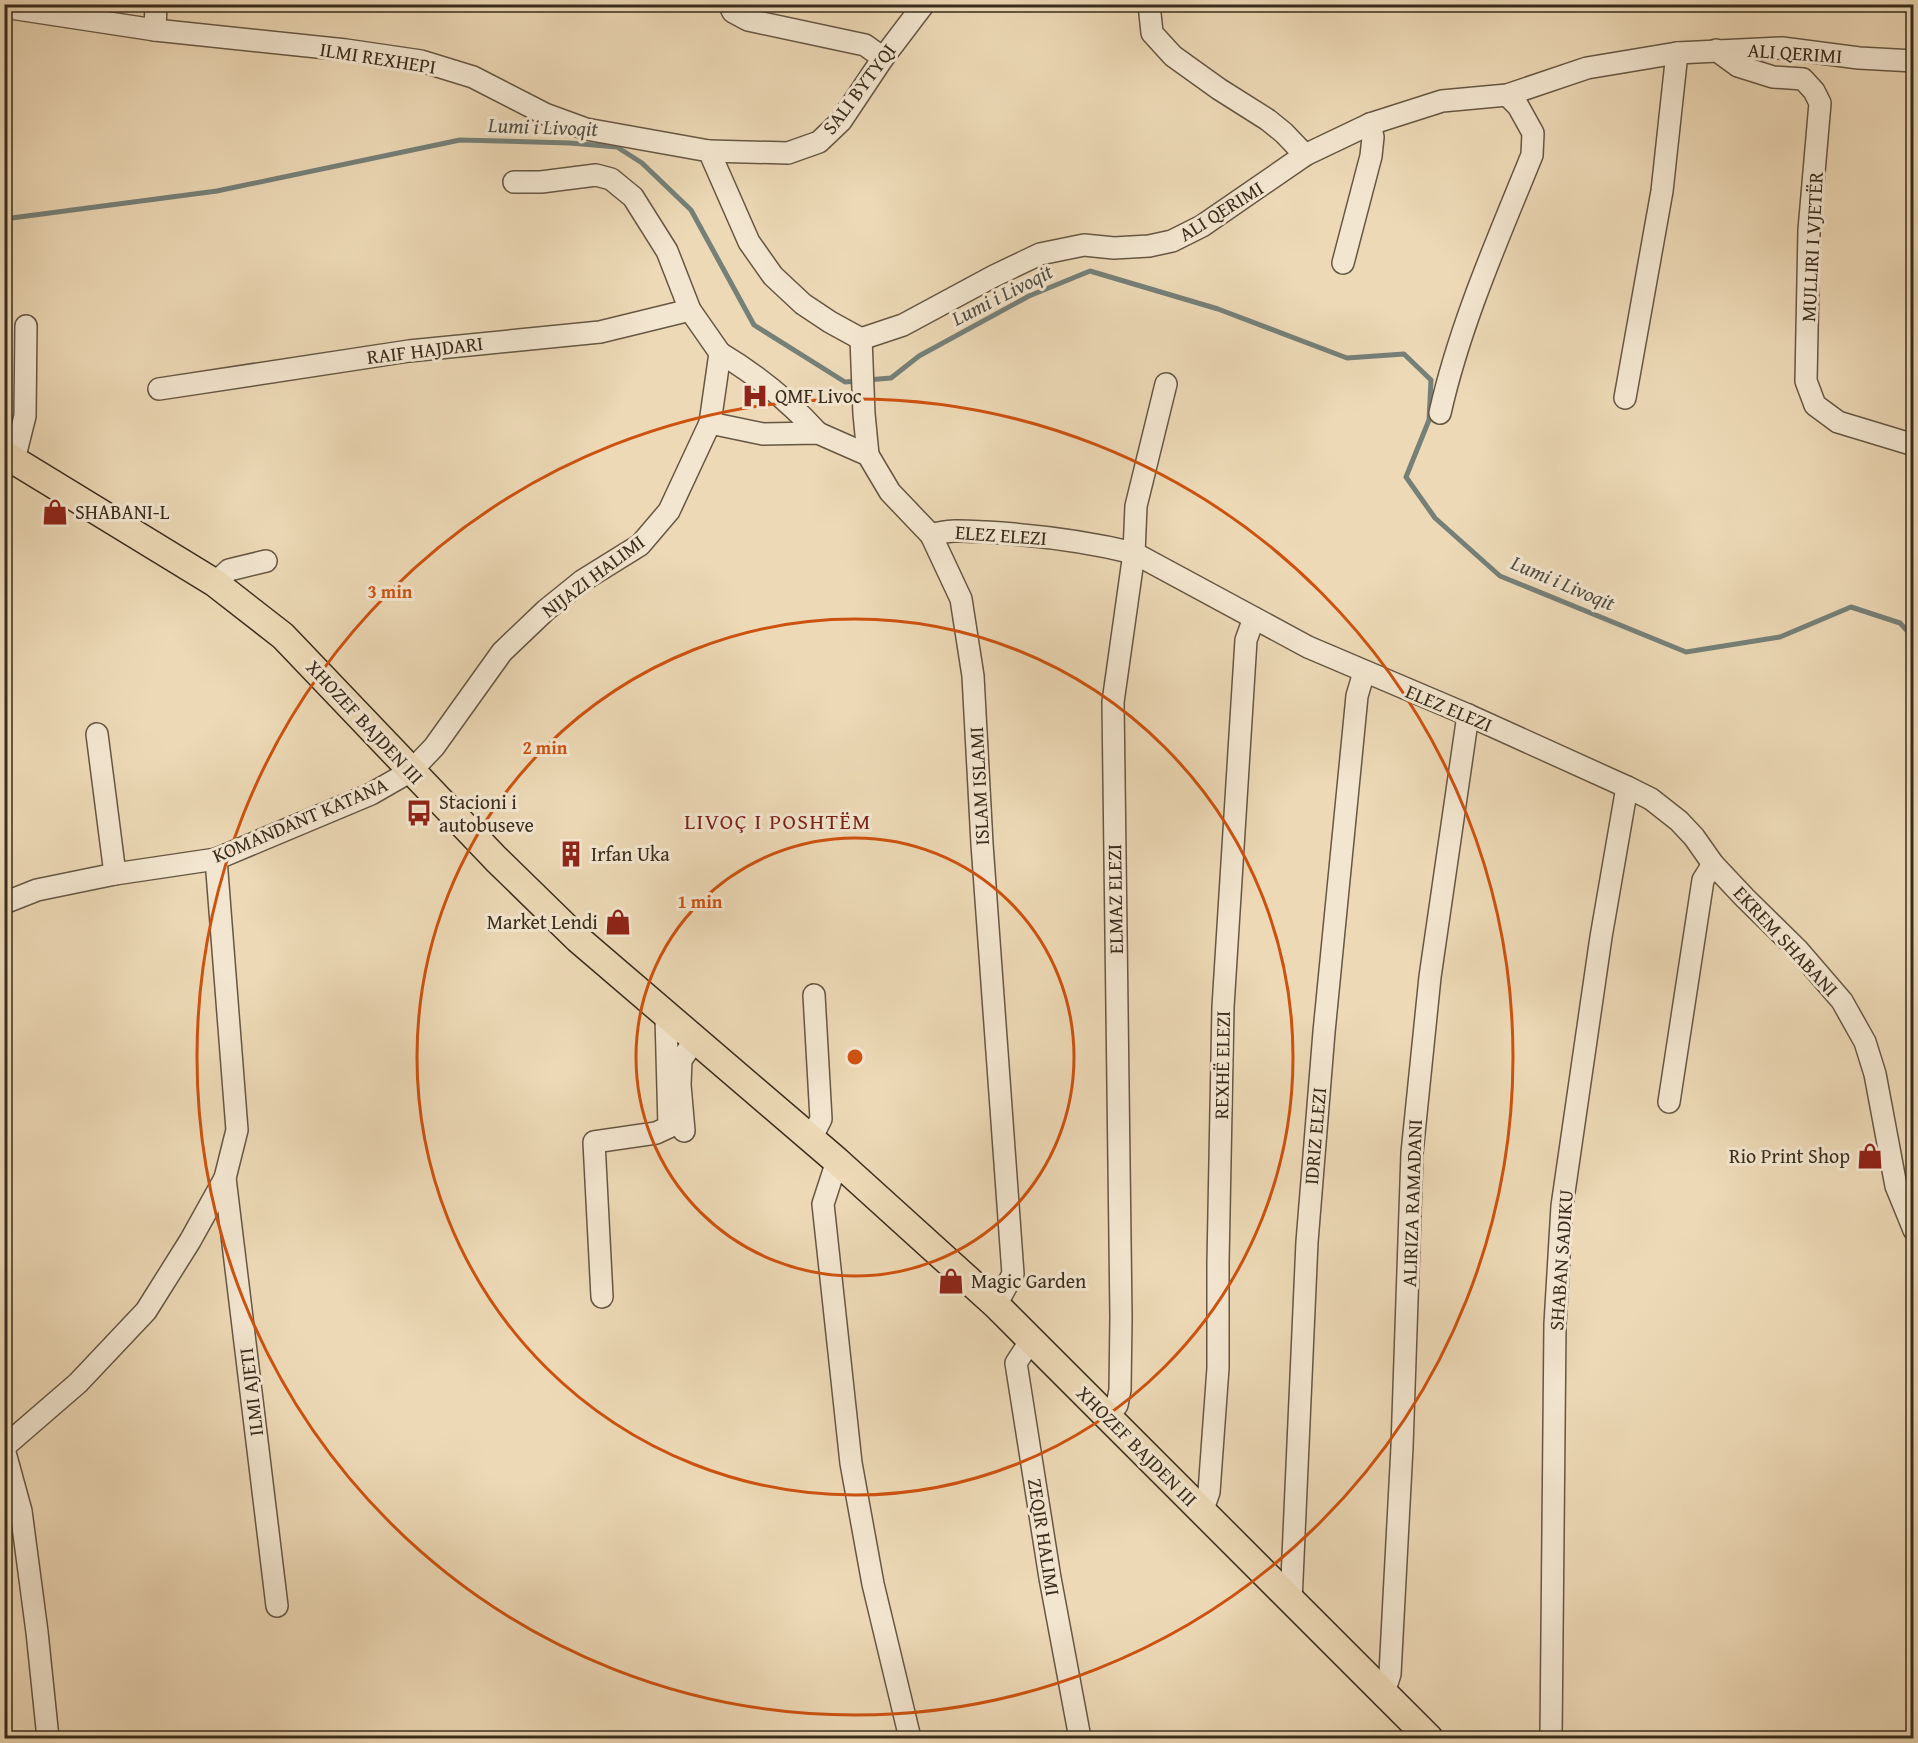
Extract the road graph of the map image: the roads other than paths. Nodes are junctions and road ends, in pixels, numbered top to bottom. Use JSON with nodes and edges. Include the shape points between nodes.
{"nodes":[{"id":1,"x":156,"y":4,"type":"edge"},
{"id":2,"x":729,"y":4,"type":"edge"},
{"id":3,"x":924,"y":4,"type":"edge"},
{"id":4,"x":1149,"y":4,"type":"edge"},
{"id":5,"x":4,"y":8,"type":"edge"},
{"id":6,"x":29,"y":8,"type":"edge"},
{"id":7,"x":155,"y":30,"type":"junction"},
{"id":8,"x":1716,"y":50,"type":"junction"},
{"id":9,"x":1677,"y":53,"type":"junction"},
{"id":10,"x":884,"y":58,"type":"junction"},
{"id":11,"x":1914,"y":61,"type":"edge"},
{"id":12,"x":1507,"y":95,"type":"junction"},
{"id":13,"x":1370,"y":124,"type":"junction"},
{"id":14,"x":709,"y":150,"type":"junction"},
{"id":15,"x":1305,"y":155,"type":"junction"},
{"id":16,"x":514,"y":182,"type":"dead end"},
{"id":17,"x":1343,"y":263,"type":"dead end"},
{"id":18,"x":690,"y":310,"type":"junction"},
{"id":19,"x":26,"y":326,"type":"dead end"},
{"id":20,"x":861,"y":347,"type":"junction"},
{"id":21,"x":720,"y":353,"type":"junction"},
{"id":22,"x":1166,"y":384,"type":"dead end"},
{"id":23,"x":159,"y":389,"type":"dead end"},
{"id":24,"x":1625,"y":398,"type":"dead end"},
{"id":25,"x":1440,"y":413,"type":"dead end"},
{"id":26,"x":710,"y":423,"type":"junction"},
{"id":27,"x":818,"y":433,"type":"junction"},
{"id":28,"x":1914,"y":445,"type":"edge"},
{"id":29,"x":868,"y":455,"type":"junction"},
{"id":30,"x":9,"y":457,"type":"edge"},
{"id":31,"x":931,"y":535,"type":"junction"},
{"id":32,"x":1134,"y":553,"type":"junction"},
{"id":33,"x":266,"y":561,"type":"dead end"},
{"id":34,"x":215,"y":583,"type":"junction"},
{"id":35,"x":1254,"y":618,"type":"junction"},
{"id":36,"x":1364,"y":672,"type":"junction"},
{"id":37,"x":1468,"y":716,"type":"junction"},
{"id":38,"x":97,"y":734,"type":"dead end"},
{"id":39,"x":411,"y":771,"type":"junction"},
{"id":40,"x":1627,"y":787,"type":"junction"},
{"id":41,"x":216,"y":859,"type":"junction"},
{"id":42,"x":1713,"y":864,"type":"junction"},
{"id":43,"x":115,"y":874,"type":"junction"},
{"id":44,"x":4,"y":903,"type":"edge"},
{"id":45,"x":814,"y":995,"type":"dead end"},
{"id":46,"x":666,"y":1017,"type":"junction"},
{"id":47,"x":695,"y":1040,"type":"junction"},
{"id":48,"x":1669,"y":1102,"type":"dead end"},
{"id":49,"x":684,"y":1131,"type":"dead end"},
{"id":50,"x":811,"y":1139,"type":"junction"},
{"id":51,"x":837,"y":1161,"type":"junction"},
{"id":52,"x":225,"y":1178,"type":"junction"},
{"id":53,"x":1913,"y":1229,"type":"edge"},
{"id":54,"x":602,"y":1298,"type":"dead end"},
{"id":55,"x":996,"y":1305,"type":"junction"},
{"id":56,"x":1032,"y":1340,"type":"junction"},
{"id":57,"x":1108,"y":1416,"type":"junction"},
{"id":58,"x":4,"y":1448,"type":"edge"},
{"id":59,"x":1202,"y":1512,"type":"junction"},
{"id":60,"x":1291,"y":1602,"type":"junction"},
{"id":61,"x":277,"y":1606,"type":"dead end"},
{"id":62,"x":1384,"y":1693,"type":"junction"},
{"id":63,"x":48,"y":1738,"type":"edge"},
{"id":64,"x":910,"y":1738,"type":"edge"},
{"id":65,"x":1080,"y":1738,"type":"edge"},
{"id":66,"x":1429,"y":1738,"type":"edge"},
{"id":67,"x":1551,"y":1738,"type":"edge"}],
"edges":[{"from":1,"to":7,"type":"street"},
{"from":2,"to":10,"type":"street","via":[[733,12],[748,20],[865,45]]},
{"from":3,"to":10,"type":"street","name":"SALI BYTYQI"},
{"from":4,"to":15,"type":"street","via":[[1152,33],[1173,56],[1268,120]]},
{"from":5,"to":6,"type":"street","name":"ILMI REXHEPI"},
{"from":6,"to":7,"type":"street","name":"ILMI REXHEPI"},
{"from":7,"to":14,"type":"street","name":"ILMI REXHEPI","via":[[421,61],[473,77],[545,114],[586,129]]},
{"from":8,"to":9,"type":"street","name":"ALI QERIMI"},
{"from":8,"to":11,"type":"street","name":"ALI QERIMI","via":[[1782,48]]},
{"from":8,"to":28,"type":"street","name":"MULLIRI I VJETËR","via":[[1738,66],[1803,79],[1820,103],[1809,230],[1806,381],[1815,405],[1838,422]]},
{"from":9,"to":12,"type":"street","name":"ALI QERIMI","via":[[1587,68]]},
{"from":9,"to":24,"type":"street","via":[[1662,191]]},
{"from":10,"to":14,"type":"street","name":"SALI BYTYQI","via":[[841,121],[819,142],[788,153]]},
{"from":12,"to":13,"type":"street","name":"ALI QERIMI","via":[[1442,101]]},
{"from":12,"to":25,"type":"street","via":[[1533,133],[1532,155],[1466,323]]},
{"from":13,"to":15,"type":"street","name":"ALI QERIMI"},
{"from":13,"to":17,"type":"street","via":[[1371,156]]},
{"from":14,"to":20,"type":"street","via":[[749,242],[772,276]]},
{"from":15,"to":20,"type":"street","name":"ALI QERIMI","via":[[1202,226],[1172,241],[1114,248],[1084,245],[1040,254]]},
{"from":16,"to":18,"type":"street","via":[[596,175],[611,179],[633,197],[667,251]]},
{"from":18,"to":21,"type":"street"},
{"from":18,"to":23,"type":"street","name":"RAIF HAJDARI","via":[[600,332],[409,351]]},
{"from":19,"to":30,"type":"street","name":"XHOZEF BAJDEN III","via":[[25,416]]},
{"from":20,"to":29,"type":"street"},
{"from":21,"to":26,"type":"street"},
{"from":21,"to":27,"type":"street","via":[[794,406]]},
{"from":22,"to":32,"type":"street","name":"ELMAZ ELEZI","via":[[1136,506]]},
{"from":26,"to":27,"type":"street","via":[[763,434]]},
{"from":26,"to":39,"type":"street","name":"NIJAZI HALIMI","via":[[669,511],[640,545],[573,589],[502,652],[434,747]]},
{"from":27,"to":29,"type":"street"},
{"from":29,"to":31,"type":"street","name":"ISLAM ISLAMI","via":[[890,492]]},
{"from":30,"to":34,"type":"main road","name":"XHOZEF BAJDEN III"},
{"from":31,"to":32,"type":"street","name":"ELEZ ELEZI","via":[[945,530],[1027,534]]},
{"from":31,"to":55,"type":"street","name":"ISLAM ISLAMI","via":[[961,599],[973,676],[1014,1274]]},
{"from":32,"to":35,"type":"street","name":"ELEZ ELEZI"},
{"from":32,"to":57,"type":"street","name":"ELMAZ ELEZI","via":[[1113,702],[1120,1390],[1117,1405]]},
{"from":33,"to":34,"type":"street","via":[[229,570]]},
{"from":34,"to":39,"type":"main road","name":"XHOZEF BAJDEN III","via":[[283,636]]},
{"from":35,"to":36,"type":"street","name":"ELEZ ELEZI"},
{"from":35,"to":59,"type":"street","name":"REXHË ELEZI","via":[[1246,640],[1224,995],[1218,1368],[1209,1492]]},
{"from":36,"to":37,"type":"street","name":"ELEZ ELEZI"},
{"from":36,"to":60,"type":"street","name":"IDRIZ ELEZI","via":[[1355,708],[1309,1219]]},
{"from":37,"to":40,"type":"street","name":"ELEZ ELEZI"},
{"from":37,"to":62,"type":"street","name":"ALIRIZA RAMADANI","via":[[1430,977],[1412,1153],[1402,1447],[1390,1674]]},
{"from":38,"to":43,"type":"street"},
{"from":39,"to":41,"type":"street","name":"KOMANDANT KATANA","via":[[371,794]]},
{"from":39,"to":46,"type":"main road","name":"XHOZEF BAJDEN III","via":[[578,939]]},
{"from":40,"to":42,"type":"street","name":"ELEZ ELEZI","via":[[1680,821]]},
{"from":40,"to":67,"type":"street","name":"SHABAN SADIKU","via":[[1601,937],[1563,1206],[1555,1324]]},
{"from":41,"to":43,"type":"street","name":"KOMANDANT KATANA"},
{"from":41,"to":52,"type":"street","name":"ILMI AJETI","via":[[237,1130]]},
{"from":42,"to":48,"type":"street","via":[[1703,880]]},
{"from":42,"to":53,"type":"street","name":"EKREM SHABANI","via":[[1842,1001],[1865,1042],[1875,1074],[1896,1186]]},
{"from":43,"to":44,"type":"street","name":"KOMANDANT KATANA","via":[[37,890]]},
{"from":45,"to":50,"type":"street","via":[[821,1119]]},
{"from":46,"to":47,"type":"main road","name":"XHOZEF BAJDEN III"},
{"from":46,"to":54,"type":"street","via":[[669,1127],[594,1142]]},
{"from":47,"to":49,"type":"street","via":[[681,1060]]},
{"from":47,"to":50,"type":"main road","name":"XHOZEF BAJDEN III"},
{"from":50,"to":51,"type":"main road","name":"XHOZEF BAJDEN III"},
{"from":51,"to":55,"type":"main road","name":"XHOZEF BAJDEN III"},
{"from":51,"to":64,"type":"street","via":[[823,1203],[851,1463],[873,1584]]},
{"from":52,"to":58,"type":"street","name":"ILMI AJETI","via":[[146,1311],[78,1383]]},
{"from":52,"to":61,"type":"street","name":"ILMI AJETI"},
{"from":55,"to":56,"type":"main road","name":"XHOZEF BAJDEN III"},
{"from":56,"to":57,"type":"main road","name":"XHOZEF BAJDEN III"},
{"from":56,"to":65,"type":"street","name":"ZEQIR HALIMI","via":[[1016,1362]]},
{"from":57,"to":59,"type":"main road","name":"XHOZEF BAJDEN III"},
{"from":58,"to":63,"type":"street","name":"ILMI AJETI","via":[[21,1511]]},
{"from":59,"to":60,"type":"main road","name":"XHOZEF BAJDEN III"},
{"from":60,"to":62,"type":"main road","name":"XHOZEF BAJDEN III"},
{"from":62,"to":66,"type":"main road","name":"XHOZEF BAJDEN III"}]}
